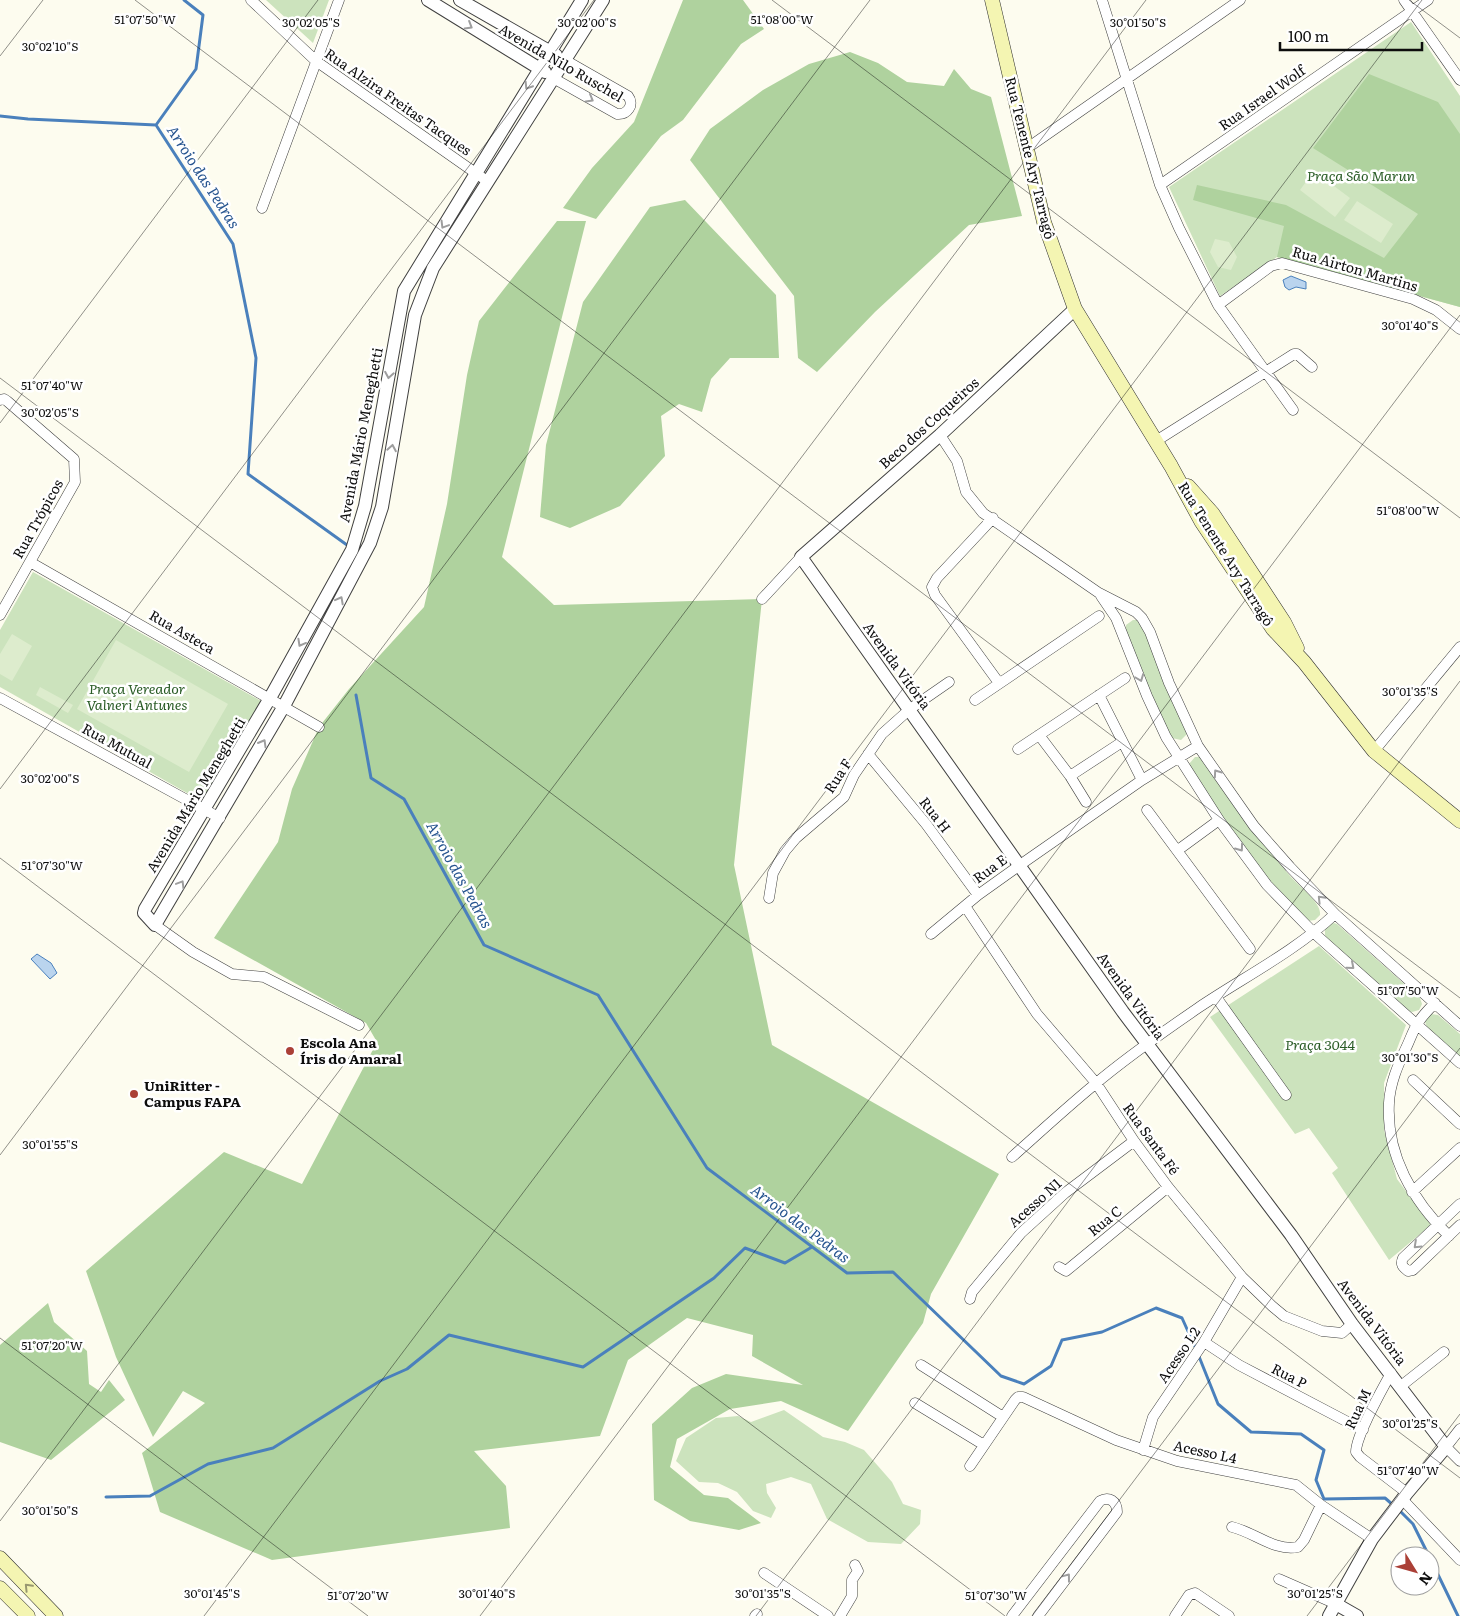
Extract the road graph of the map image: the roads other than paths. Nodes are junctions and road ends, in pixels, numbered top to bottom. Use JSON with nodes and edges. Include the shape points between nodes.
{"nodes":[{"id":1,"x":251,"y":0,"type":"edge"},
{"id":2,"x":338,"y":0,"type":"edge"},
{"id":3,"x":460,"y":0,"type":"edge"},
{"id":4,"x":582,"y":0,"type":"edge"},
{"id":5,"x":603,"y":0,"type":"edge"},
{"id":6,"x":992,"y":0,"type":"edge"},
{"id":7,"x":1102,"y":0,"type":"edge"},
{"id":8,"x":1240,"y":0,"type":"edge"},
{"id":9,"x":1404,"y":0,"type":"edge"},
{"id":10,"x":1428,"y":0,"type":"edge"},
{"id":11,"x":434,"y":2,"type":"edge"},
{"id":12,"x":1411,"y":12,"type":"junction"},
{"id":13,"x":550,"y":52,"type":"junction"},
{"id":14,"x":564,"y":60,"type":"junction"},
{"id":15,"x":316,"y":61,"type":"junction"},
{"id":16,"x":539,"y":69,"type":"junction"},
{"id":17,"x":553,"y":78,"type":"junction"},
{"id":18,"x":1126,"y":80,"type":"junction"},
{"id":19,"x":1460,"y":80,"type":"edge"},
{"id":20,"x":1026,"y":149,"type":"junction"},
{"id":21,"x":475,"y":173,"type":"junction"},
{"id":22,"x":488,"y":181,"type":"junction"},
{"id":23,"x":1160,"y":185,"type":"junction"},
{"id":24,"x":262,"y":208,"type":"dead end"},
{"id":25,"x":404,"y":291,"type":"junction"},
{"id":26,"x":421,"y":299,"type":"junction"},
{"id":27,"x":1218,"y":305,"type":"junction"},
{"id":28,"x":1075,"y":310,"type":"junction"},
{"id":29,"x":1460,"y":329,"type":"edge"},
{"id":30,"x":1312,"y":368,"type":"dead end"},
{"id":31,"x":1267,"y":373,"type":"junction"},
{"id":32,"x":4,"y":400,"type":"edge"},
{"id":33,"x":1293,"y":410,"type":"dead end"},
{"id":34,"x":382,"y":416,"type":"junction"},
{"id":35,"x":397,"y":420,"type":"junction"},
{"id":36,"x":940,"y":435,"type":"junction"},
{"id":37,"x":1156,"y":441,"type":"junction"},
{"id":38,"x":993,"y":518,"type":"junction"},
{"id":39,"x":356,"y":537,"type":"junction"},
{"id":40,"x":370,"y":543,"type":"junction"},
{"id":41,"x":801,"y":557,"type":"junction"},
{"id":42,"x":30,"y":562,"type":"junction"},
{"id":43,"x":1099,"y":593,"type":"junction"},
{"id":44,"x":762,"y":599,"type":"dead end"},
{"id":45,"x":0,"y":615,"type":"edge"},
{"id":46,"x":1139,"y":615,"type":"junction"},
{"id":47,"x":1099,"y":616,"type":"dead end"},
{"id":48,"x":1120,"y":627,"type":"junction"},
{"id":49,"x":1460,"y":647,"type":"edge"},
{"id":50,"x":1125,"y":678,"type":"dead end"},
{"id":51,"x":949,"y":682,"type":"dead end"},
{"id":52,"x":999,"y":683,"type":"junction"},
{"id":53,"x":1098,"y":695,"type":"junction"},
{"id":54,"x":0,"y":698,"type":"edge"},
{"id":55,"x":270,"y":698,"type":"junction"},
{"id":56,"x":975,"y":700,"type":"dead end"},
{"id":57,"x":284,"y":706,"type":"junction"},
{"id":58,"x":910,"y":709,"type":"junction"},
{"id":59,"x":320,"y":727,"type":"dead end"},
{"id":60,"x":1039,"y":734,"type":"junction"},
{"id":61,"x":1122,"y":742,"type":"junction"},
{"id":62,"x":1198,"y":746,"type":"junction"},
{"id":63,"x":1018,"y":749,"type":"dead end"},
{"id":64,"x":1374,"y":751,"type":"junction"},
{"id":65,"x":868,"y":754,"type":"junction"},
{"id":66,"x":1179,"y":757,"type":"junction"},
{"id":67,"x":1070,"y":776,"type":"junction"},
{"id":68,"x":1142,"y":780,"type":"junction"},
{"id":69,"x":1086,"y":802,"type":"dead end"},
{"id":70,"x":205,"y":810,"type":"junction"},
{"id":71,"x":1147,"y":810,"type":"dead end"},
{"id":72,"x":220,"y":818,"type":"junction"},
{"id":73,"x":1219,"y":820,"type":"junction"},
{"id":74,"x":1460,"y":821,"type":"edge"},
{"id":75,"x":1178,"y":850,"type":"junction"},
{"id":76,"x":1020,"y":865,"type":"junction"},
{"id":77,"x":978,"y":895,"type":"junction"},
{"id":78,"x":769,"y":898,"type":"dead end"},
{"id":79,"x":965,"y":906,"type":"junction"},
{"id":80,"x":1335,"y":914,"type":"junction"},
{"id":81,"x":156,"y":925,"type":"junction"},
{"id":82,"x":1314,"y":933,"type":"junction"},
{"id":83,"x":931,"y":934,"type":"dead end"},
{"id":84,"x":1250,"y":949,"type":"dead end"},
{"id":85,"x":1216,"y":996,"type":"junction"},
{"id":86,"x":1435,"y":1003,"type":"junction"},
{"id":87,"x":1417,"y":1024,"type":"junction"},
{"id":88,"x":359,"y":1025,"type":"dead end"},
{"id":89,"x":1460,"y":1026,"type":"edge"},
{"id":90,"x":1148,"y":1044,"type":"junction"},
{"id":91,"x":1460,"y":1063,"type":"edge"},
{"id":92,"x":1413,"y":1080,"type":"dead end"},
{"id":93,"x":1096,"y":1083,"type":"junction"},
{"id":94,"x":1286,"y":1095,"type":"dead end"},
{"id":95,"x":1460,"y":1124,"type":"edge"},
{"id":96,"x":1134,"y":1142,"type":"junction"},
{"id":97,"x":1460,"y":1148,"type":"edge"},
{"id":98,"x":1012,"y":1157,"type":"dead end"},
{"id":99,"x":1168,"y":1187,"type":"junction"},
{"id":100,"x":1412,"y":1192,"type":"junction"},
{"id":101,"x":1460,"y":1204,"type":"edge"},
{"id":102,"x":1438,"y":1225,"type":"junction"},
{"id":103,"x":1460,"y":1225,"type":"edge"},
{"id":104,"x":1449,"y":1236,"type":"junction"},
{"id":105,"x":1059,"y":1268,"type":"dead end"},
{"id":106,"x":1242,"y":1277,"type":"junction"},
{"id":107,"x":970,"y":1298,"type":"dead end"},
{"id":108,"x":1352,"y":1324,"type":"junction"},
{"id":109,"x":1204,"y":1342,"type":"junction"},
{"id":110,"x":1444,"y":1352,"type":"dead end"},
{"id":111,"x":921,"y":1365,"type":"dead end"},
{"id":112,"x":1391,"y":1373,"type":"junction"},
{"id":113,"x":1401,"y":1386,"type":"junction"},
{"id":114,"x":915,"y":1403,"type":"dead end"},
{"id":115,"x":1003,"y":1418,"type":"junction"},
{"id":116,"x":1460,"y":1429,"type":"edge"},
{"id":117,"x":1363,"y":1430,"type":"junction"},
{"id":118,"x":984,"y":1445,"type":"junction"},
{"id":119,"x":1446,"y":1447,"type":"junction"},
{"id":120,"x":1143,"y":1450,"type":"junction"},
{"id":121,"x":1460,"y":1461,"type":"edge"},
{"id":122,"x":970,"y":1466,"type":"dead end"},
{"id":123,"x":1400,"y":1502,"type":"junction"},
{"id":124,"x":1321,"y":1505,"type":"junction"},
{"id":125,"x":1232,"y":1527,"type":"dead end"},
{"id":126,"x":1372,"y":1539,"type":"junction"},
{"id":127,"x":0,"y":1558,"type":"edge"},
{"id":128,"x":1460,"y":1560,"type":"edge"},
{"id":129,"x":855,"y":1566,"type":"dead end"},
{"id":130,"x":764,"y":1572,"type":"dead end"},
{"id":131,"x":1279,"y":1579,"type":"dead end"},
{"id":132,"x":0,"y":1588,"type":"edge"},
{"id":133,"x":1336,"y":1604,"type":"junction"},
{"id":134,"x":24,"y":1615,"type":"edge"},
{"id":135,"x":56,"y":1616,"type":"edge"},
{"id":136,"x":828,"y":1616,"type":"edge"},
{"id":137,"x":840,"y":1616,"type":"edge"},
{"id":138,"x":1012,"y":1616,"type":"edge"},
{"id":139,"x":1038,"y":1616,"type":"edge"},
{"id":140,"x":1175,"y":1616,"type":"edge"},
{"id":141,"x":1229,"y":1616,"type":"edge"},
{"id":142,"x":1329,"y":1616,"type":"edge"},
{"id":143,"x":1357,"y":1616,"type":"edge"}],
"edges":[{"from":1,"to":15,"type":"street","name":"Rua Alzira Freitas Tacques"},
{"from":2,"to":15,"type":"street"},
{"from":3,"to":13,"type":"street","name":"Avenida Nilo Ruschel"},
{"from":4,"to":13,"type":"street","name":"Avenida Mário Meneghetti"},
{"from":5,"to":14,"type":"street"},
{"from":6,"to":20,"type":"main road","name":"Rua Tenente Ary Tarragô"},
{"from":7,"to":18,"type":"street"},
{"from":8,"to":18,"type":"street"},
{"from":9,"to":12,"type":"street"},
{"from":10,"to":12,"type":"street","name":"Rua Israel Wolf"},
{"from":11,"to":16,"type":"street","name":"Avenida Nilo Ruschel","one_way":true},
{"from":12,"to":19,"type":"street"},
{"from":12,"to":23,"type":"street","name":"Rua Israel Wolf"},
{"from":13,"to":14,"type":"street","name":"Avenida Nilo Ruschel"},
{"from":13,"to":16,"type":"street","name":"Avenida Mário Meneghetti"},
{"from":14,"to":17,"type":"street"},
{"from":17,"to":14,"type":"street","name":"Avenida Nilo Ruschel","one_way":true,"via":[[617,114],[628,111],[631,104],[628,96]]},
{"from":15,"to":21,"type":"street","name":"Rua Alzira Freitas Tacques"},
{"from":15,"to":24,"type":"street"},
{"from":16,"to":17,"type":"street","name":"Avenida Nilo Ruschel"},
{"from":16,"to":21,"type":"street","name":"Avenida Mário Meneghetti","one_way":true},
{"from":17,"to":22,"type":"street"},
{"from":18,"to":20,"type":"street"},
{"from":18,"to":23,"type":"street"},
{"from":20,"to":28,"type":"main road","name":"Rua Tenente Ary Tarragô","via":[[1044,222]]},
{"from":21,"to":22,"type":"street","name":"Rua Alzira Freitas Tacques"},
{"from":21,"to":25,"type":"street","name":"Avenida Mário Meneghetti","one_way":true},
{"from":22,"to":26,"type":"street","via":[[433,268]]},
{"from":23,"to":27,"type":"street"},
{"from":25,"to":26,"type":"street"},
{"from":25,"to":34,"type":"street","name":"Avenida Mário Meneghetti","one_way":true},
{"from":26,"to":35,"type":"street","via":[[415,315]]},
{"from":27,"to":29,"type":"street","name":"Rua Airton Martins","via":[[1271,266],[1282,263],[1413,300],[1436,310]]},
{"from":27,"to":31,"type":"street"},
{"from":28,"to":36,"type":"street","name":"Beco dos Coqueiros"},
{"from":28,"to":37,"type":"main road","name":"Rua Tenente Ary Tarragô"},
{"from":30,"to":31,"type":"street","via":[[1296,354]]},
{"from":31,"to":33,"type":"street"},
{"from":31,"to":37,"type":"street"},
{"from":32,"to":42,"type":"street","name":"Rua Trópicos","via":[[74,459],[75,482]]},
{"from":34,"to":35,"type":"street"},
{"from":34,"to":39,"type":"street","name":"Avenida Mário Meneghetti"},
{"from":40,"to":35,"type":"street","one_way":true,"via":[[382,507]]},
{"from":36,"to":38,"type":"street","via":[[957,461],[966,492],[983,513]]},
{"from":36,"to":41,"type":"street","name":"Beco dos Coqueiros"},
{"from":37,"to":64,"type":"main road","name":"Rua Tenente Ary Tarragô","via":[[1201,521],[1273,629],[1304,662]]},
{"from":38,"to":43,"type":"street"},
{"from":38,"to":52,"type":"street","via":[[932,588]]},
{"from":39,"to":40,"type":"street"},
{"from":39,"to":55,"type":"street","name":"Avenida Mário Meneghetti","one_way":true,"via":[[352,550]]},
{"from":57,"to":40,"type":"street","one_way":true},
{"from":41,"to":44,"type":"street"},
{"from":41,"to":58,"type":"street","name":"Avenida Vitória"},
{"from":42,"to":45,"type":"street","name":"Rua Trópicos"},
{"from":42,"to":55,"type":"street","name":"Rua Asteca"},
{"from":43,"to":46,"type":"street"},
{"from":43,"to":48,"type":"street"},
{"from":46,"to":48,"type":"street","via":[[1126,616]]},
{"from":46,"to":62,"type":"street","via":[[1146,623]]},
{"from":47,"to":52,"type":"street"},
{"from":48,"to":66,"type":"street","one_way":true,"via":[[1147,696]]},
{"from":49,"to":64,"type":"street"},
{"from":50,"to":53,"type":"street"},
{"from":51,"to":58,"type":"street","name":"Rua F"},
{"from":52,"to":56,"type":"street"},
{"from":53,"to":60,"type":"street"},
{"from":53,"to":61,"type":"street"},
{"from":54,"to":70,"type":"street","name":"Rua Mutual"},
{"from":55,"to":57,"type":"street","name":"Rua Asteca"},
{"from":55,"to":70,"type":"street","name":"Avenida Mário Meneghetti"},
{"from":57,"to":59,"type":"street","name":"Rua Asteca"},
{"from":72,"to":57,"type":"street","one_way":true},
{"from":58,"to":65,"type":"street","name":"Rua F","via":[[882,734]]},
{"from":58,"to":76,"type":"street","name":"Avenida Vitória"},
{"from":60,"to":63,"type":"street"},
{"from":60,"to":67,"type":"street"},
{"from":61,"to":67,"type":"street"},
{"from":61,"to":68,"type":"street"},
{"from":62,"to":66,"type":"street","name":"Rua E"},
{"from":80,"to":62,"type":"street","one_way":true,"via":[[1254,826]]},
{"from":64,"to":74,"type":"main road","name":"Rua Tenente Ary Tarragô"},
{"from":65,"to":77,"type":"street","name":"Rua H","via":[[926,824]]},
{"from":65,"to":78,"type":"street","name":"Rua F","via":[[844,797],[796,838],[785,852],[773,873]]},
{"from":66,"to":68,"type":"street","name":"Rua E"},
{"from":66,"to":73,"type":"street"},
{"from":67,"to":69,"type":"street"},
{"from":68,"to":76,"type":"street","name":"Rua E"},
{"from":70,"to":72,"type":"street","name":"Rua Mutual"},
{"from":70,"to":81,"type":"street","name":"Avenida Mário Meneghetti","via":[[145,910],[146,917]]},
{"from":71,"to":75,"type":"street"},
{"from":81,"to":72,"type":"street","one_way":true},
{"from":73,"to":75,"type":"street"},
{"from":73,"to":82,"type":"street","one_way":true,"via":[[1266,885]]},
{"from":75,"to":84,"type":"street"},
{"from":76,"to":77,"type":"street","name":"Rua E"},
{"from":76,"to":90,"type":"street","name":"Avenida Vitória"},
{"from":77,"to":79,"type":"street","name":"Rua E"},
{"from":79,"to":83,"type":"street","name":"Rua E"},
{"from":79,"to":93,"type":"street","name":"Rua Santa Fé","via":[[1037,1014]]},
{"from":80,"to":82,"type":"street"},
{"from":80,"to":86,"type":"street"},
{"from":81,"to":88,"type":"street","name":"Avenida Mário Meneghetti","via":[[193,952],[232,974],[264,977]]},
{"from":82,"to":85,"type":"street"},
{"from":82,"to":87,"type":"street","one_way":true},
{"from":85,"to":90,"type":"street"},
{"from":85,"to":94,"type":"street"},
{"from":86,"to":87,"type":"street"},
{"from":86,"to":89,"type":"street"},
{"from":87,"to":91,"type":"street"},
{"from":87,"to":100,"type":"street","via":[[1399,1063],[1389,1102],[1391,1135]]},
{"from":90,"to":93,"type":"street"},
{"from":90,"to":108,"type":"street","name":"Avenida Vitória","via":[[1291,1235]]},
{"from":92,"to":95,"type":"street"},
{"from":93,"to":96,"type":"street","name":"Rua Santa Fé"},
{"from":93,"to":98,"type":"street"},
{"from":96,"to":99,"type":"street","name":"Rua Santa Fé"},
{"from":96,"to":107,"type":"street","name":"Acesso N1","via":[[1064,1193],[1021,1232]]},
{"from":97,"to":100,"type":"street"},
{"from":99,"to":105,"type":"street","name":"Rua C","via":[[1066,1271]]},
{"from":99,"to":106,"type":"street","name":"Rua Santa Fé"},
{"from":100,"to":102,"type":"street"},
{"from":101,"to":102,"type":"street"},
{"from":102,"to":104,"type":"street"},
{"from":102,"to":104,"type":"street","one_way":true,"via":[[1403,1258],[1402,1266],[1408,1271],[1413,1270]]},
{"from":103,"to":104,"type":"street"},
{"from":106,"to":108,"type":"street","name":"Rua Santa Fé","via":[[1284,1316],[1304,1325],[1342,1334]]},
{"from":106,"to":109,"type":"street","name":"Acesso L2"},
{"from":108,"to":112,"type":"street","name":"Avenida Vitória"},
{"from":109,"to":117,"type":"street","name":"Rua P","via":[[1239,1365]]},
{"from":109,"to":120,"type":"street","name":"Acesso L2","via":[[1153,1417]]},
{"from":110,"to":113,"type":"street"},
{"from":111,"to":115,"type":"street"},
{"from":112,"to":113,"type":"street","name":"Avenida Vitória"},
{"from":112,"to":117,"type":"street","name":"Rua M"},
{"from":113,"to":119,"type":"street","name":"Avenida Vitória"},
{"from":114,"to":118,"type":"street"},
{"from":115,"to":118,"type":"street"},
{"from":115,"to":120,"type":"street","name":"Acesso L4","via":[[1018,1397],[1026,1397]]},
{"from":116,"to":119,"type":"street"},
{"from":117,"to":123,"type":"street","name":"Rua M","via":[[1357,1454]]},
{"from":118,"to":122,"type":"street"},
{"from":119,"to":121,"type":"street"},
{"from":119,"to":123,"type":"street"},
{"from":120,"to":124,"type":"street","name":"Acesso L4","via":[[1177,1461],[1296,1485]]},
{"from":123,"to":126,"type":"street"},
{"from":123,"to":128,"type":"street"},
{"from":124,"to":125,"type":"street","via":[[1298,1547],[1286,1549]]},
{"from":124,"to":126,"type":"street","name":"Acesso L4"},
{"from":126,"to":133,"type":"street"},
{"from":135,"to":127,"type":"main road","one_way":true},
{"from":129,"to":137,"type":"street","via":[[858,1570],[852,1580],[852,1596]]},
{"from":130,"to":136,"type":"street"},
{"from":131,"to":133,"type":"street"},
{"from":132,"to":134,"type":"main road"},
{"from":133,"to":142,"type":"street"},
{"from":133,"to":143,"type":"street"},
{"from":139,"to":138,"type":"street","one_way":true,"via":[[1117,1512],[1112,1500],[1100,1501]]},
{"from":140,"to":141,"type":"street","via":[[1193,1593]]}]}
